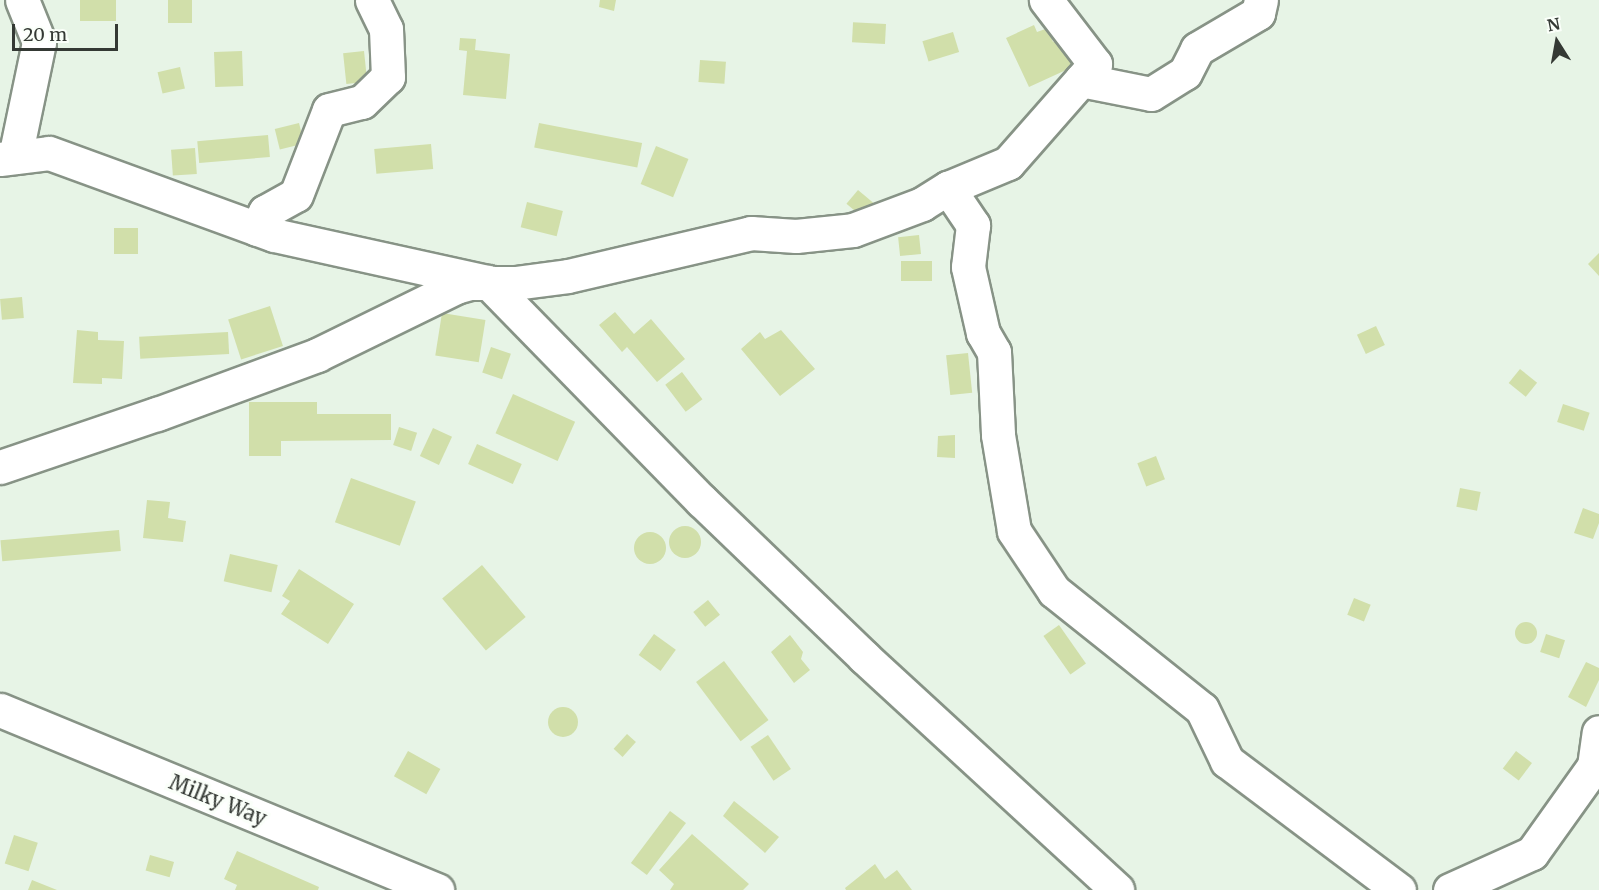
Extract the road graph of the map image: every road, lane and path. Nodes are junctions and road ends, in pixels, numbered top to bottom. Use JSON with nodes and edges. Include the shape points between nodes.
{"nodes":[{"id":1,"x":22,"y":0,"type":"edge"},
{"id":2,"x":372,"y":0,"type":"edge"},
{"id":3,"x":1046,"y":0,"type":"edge"},
{"id":4,"x":1261,"y":0,"type":"edge"},
{"id":5,"x":1081,"y":80,"type":"junction"},
{"id":6,"x":8,"y":158,"type":"edge"},
{"id":7,"x":948,"y":188,"type":"junction"},
{"id":8,"x":257,"y":230,"type":"junction"},
{"id":9,"x":488,"y":282,"type":"junction"},
{"id":10,"x":0,"y":466,"type":"edge"},
{"id":11,"x":0,"y":710,"type":"edge"},
{"id":12,"x":1599,"y":732,"type":"edge"},
{"id":13,"x":437,"y":890,"type":"edge"},
{"id":14,"x":1117,"y":890,"type":"edge"},
{"id":15,"x":1399,"y":890,"type":"edge"},
{"id":16,"x":1450,"y":890,"type":"edge"}],
"edges":[{"from":1,"to":6,"type":"street","via":[[39,42]]},
{"from":2,"to":8,"type":"street","via":[[386,29],[388,77],[362,102],[329,110],[296,195],[266,212]]},
{"from":3,"to":5,"type":"street","via":[[1095,64]]},
{"from":4,"to":5,"type":"street","via":[[1258,13],[1197,49],[1185,73],[1151,94]]},
{"from":5,"to":7,"type":"street","via":[[1008,163]]},
{"from":6,"to":8,"type":"street","via":[[49,153]]},
{"from":7,"to":9,"type":"street","via":[[922,204],[853,230],[796,236],[751,233],[568,276],[515,283]]},
{"from":7,"to":15,"type":"street","via":[[973,225],[968,267],[983,333],[994,352],[998,435],[1014,531],[1054,591],[1202,709],[1227,761]]},
{"from":8,"to":9,"type":"street"},
{"from":9,"to":10,"type":"street","via":[[456,287],[317,355]]},
{"from":9,"to":14,"type":"street","via":[[710,509]]},
{"from":11,"to":13,"type":"street","name":"Milky Way"},
{"from":12,"to":16,"type":"street","via":[[1594,766],[1532,853]]}]}
